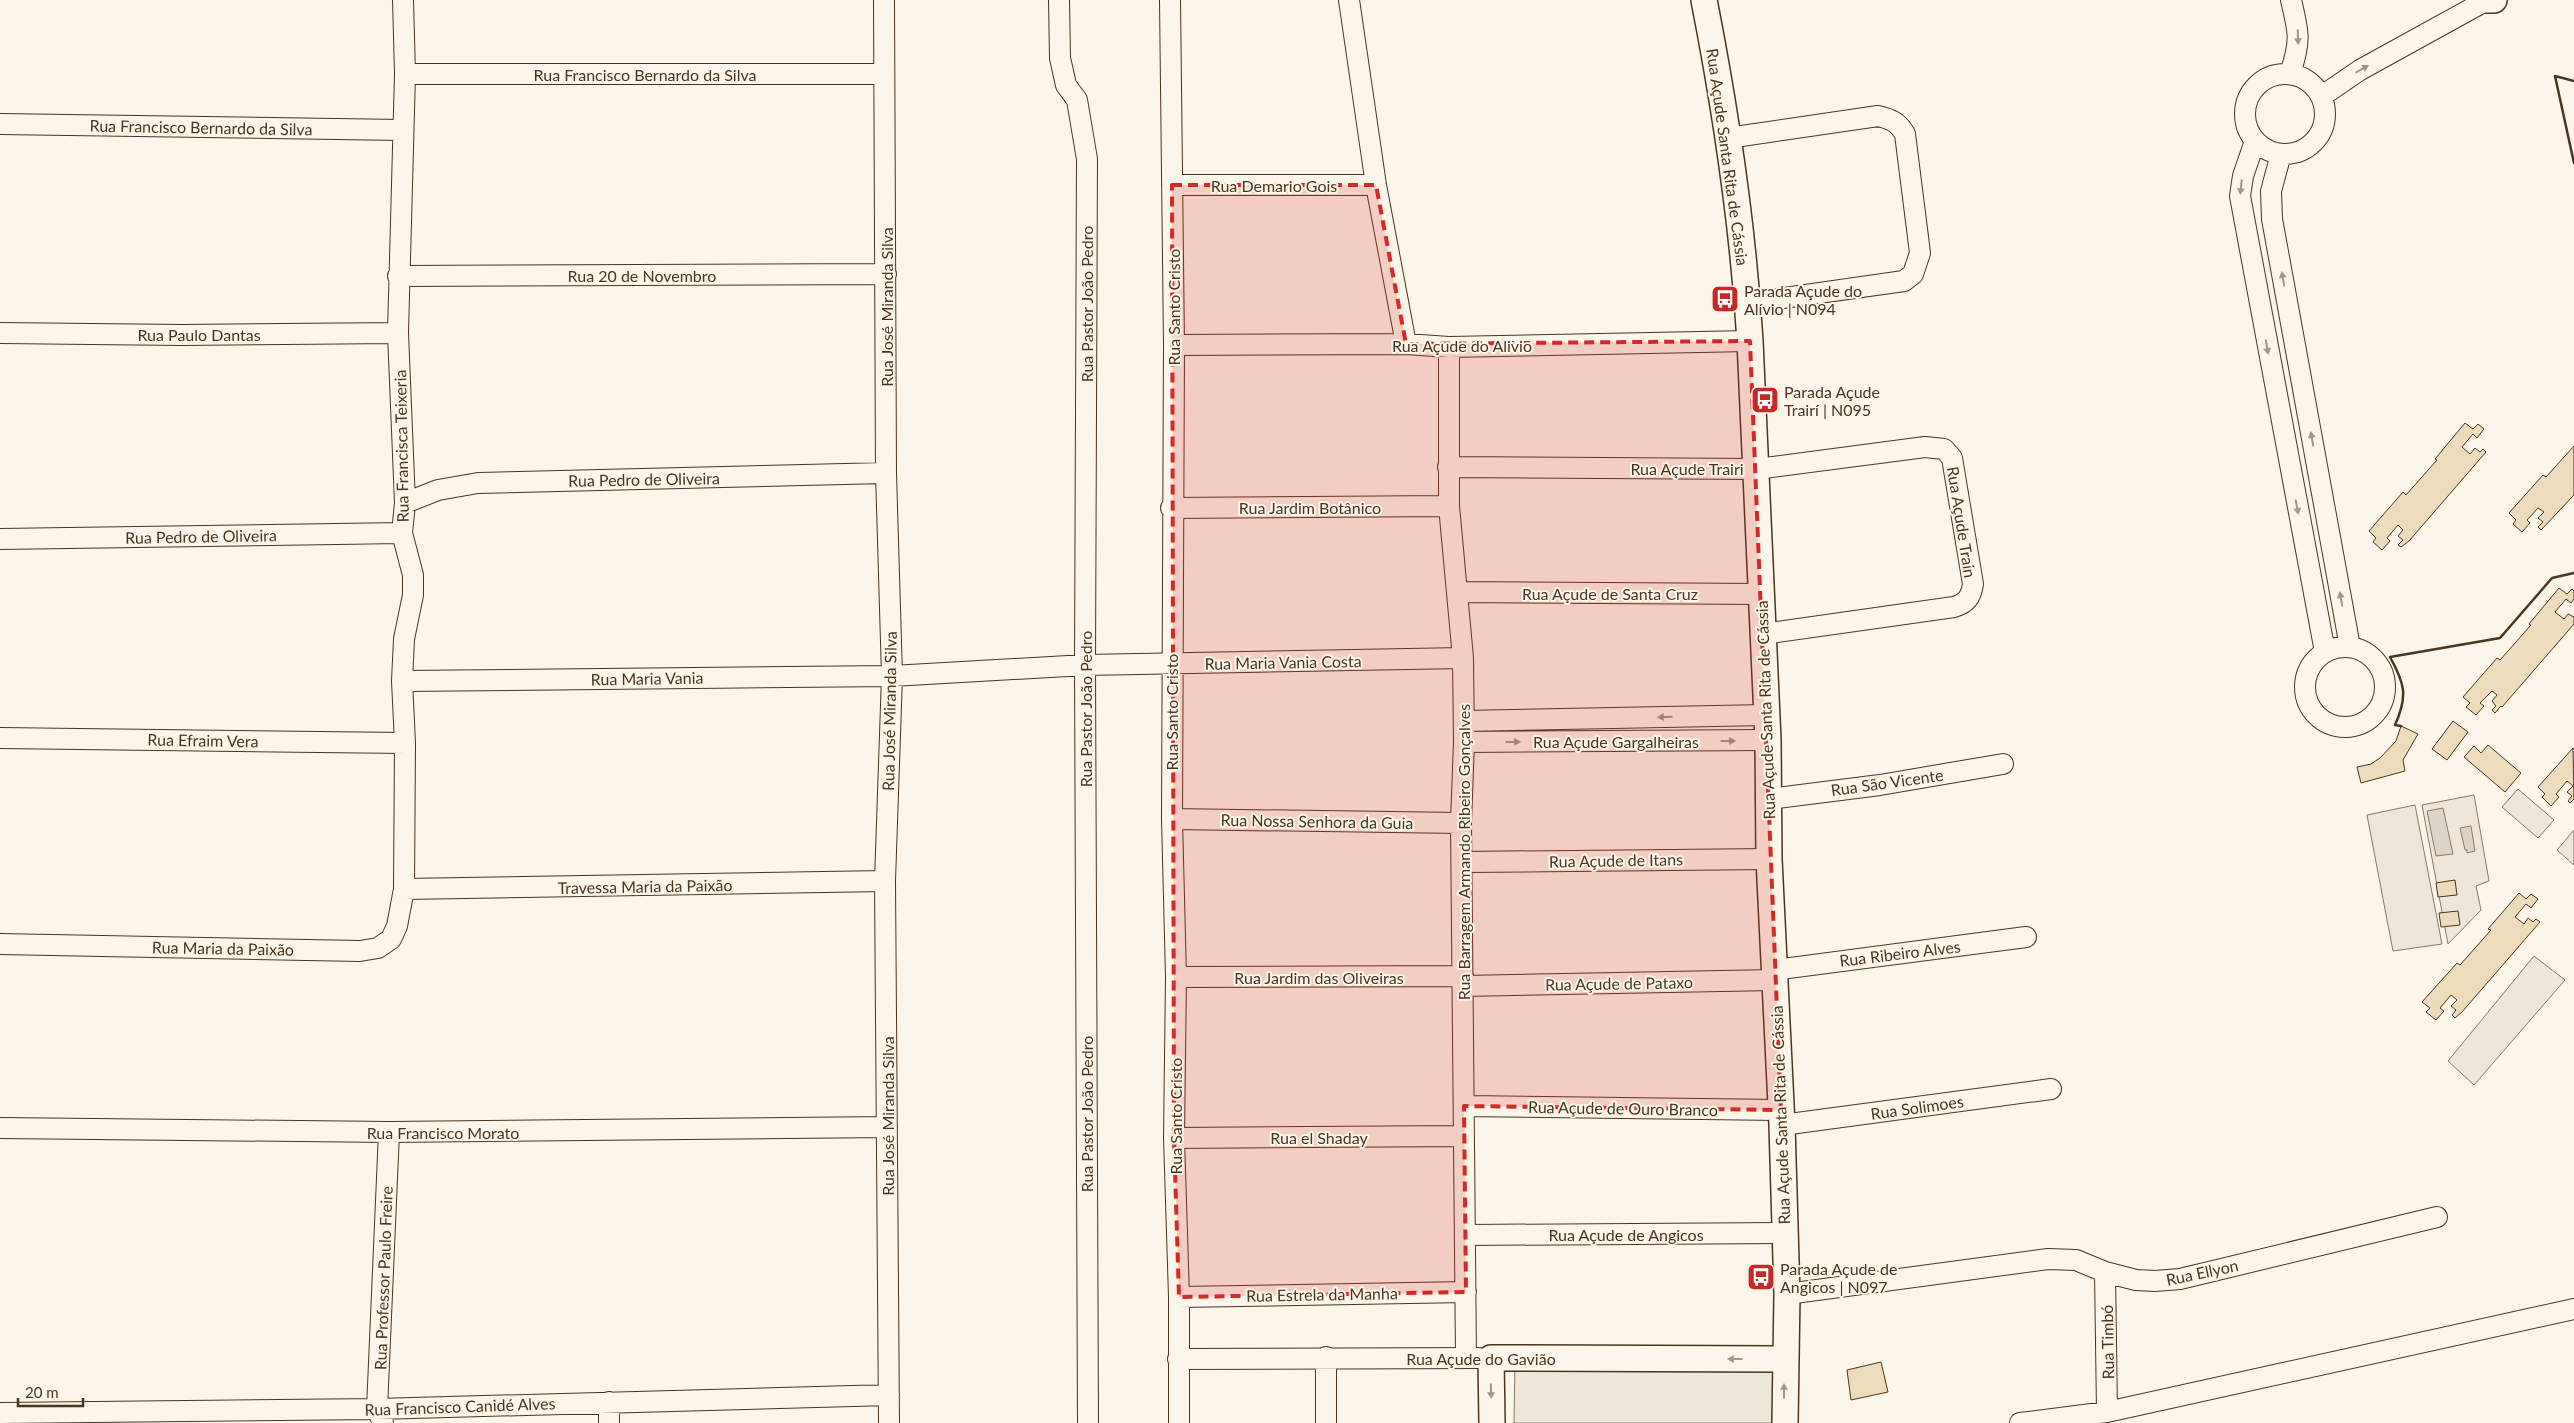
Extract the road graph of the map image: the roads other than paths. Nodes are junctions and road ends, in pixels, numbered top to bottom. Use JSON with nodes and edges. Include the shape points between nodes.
{"nodes":[{"id":1,"x":403,"y":0,"type":"edge"},
{"id":2,"x":884,"y":0,"type":"edge"},
{"id":3,"x":1059,"y":0,"type":"edge"},
{"id":4,"x":1170,"y":0,"type":"edge"},
{"id":5,"x":1349,"y":0,"type":"edge"},
{"id":6,"x":1704,"y":0,"type":"edge"},
{"id":7,"x":2291,"y":0,"type":"edge"},
{"id":8,"x":2486,"y":0,"type":"edge"},
{"id":9,"x":2494,"y":0,"type":"edge"},
{"id":10,"x":405,"y":74,"type":"junction"},
{"id":11,"x":884,"y":74,"type":"junction"},
{"id":12,"x":2290,"y":74,"type":"junction"},
{"id":13,"x":2322,"y":96,"type":"junction"},
{"id":14,"x":0,"y":124,"type":"edge"},
{"id":15,"x":402,"y":130,"type":"junction"},
{"id":16,"x":1728,"y":138,"type":"junction"},
{"id":17,"x":2254,"y":141,"type":"junction"},
{"id":18,"x":2281,"y":154,"type":"junction"},
{"id":19,"x":1172,"y":185,"type":"junction"},
{"id":20,"x":1376,"y":185,"type":"junction"},
{"id":21,"x":886,"y":274,"type":"junction"},
{"id":22,"x":398,"y":276,"type":"junction"},
{"id":23,"x":1748,"y":303,"type":"junction"},
{"id":24,"x":0,"y":332,"type":"edge"},
{"id":25,"x":398,"y":332,"type":"junction"},
{"id":26,"x":1750,"y":341,"type":"junction"},
{"id":27,"x":1406,"y":344,"type":"junction"},
{"id":28,"x":1174,"y":345,"type":"junction"},
{"id":29,"x":1449,"y":347,"type":"junction"},
{"id":30,"x":1925,"y":446,"type":"joint"},
{"id":31,"x":1448,"y":467,"type":"junction"},
{"id":32,"x":1757,"y":469,"type":"junction"},
{"id":33,"x":886,"y":473,"type":"junction"},
{"id":34,"x":405,"y":503,"type":"junction"},
{"id":35,"x":1449,"y":506,"type":"junction"},
{"id":36,"x":1172,"y":508,"type":"junction"},
{"id":37,"x":402,"y":532,"type":"junction"},
{"id":38,"x":0,"y":538,"type":"edge"},
{"id":39,"x":1458,"y":592,"type":"junction"},
{"id":40,"x":1761,"y":594,"type":"junction"},
{"id":41,"x":1763,"y":634,"type":"junction"},
{"id":42,"x":2350,"y":647,"type":"junction"},
{"id":43,"x":2325,"y":652,"type":"junction"},
{"id":44,"x":1463,"y":658,"type":"junction"},
{"id":45,"x":1171,"y":664,"type":"junction"},
{"id":46,"x":1084,"y":665,"type":"junction"},
{"id":47,"x":892,"y":676,"type":"junction"},
{"id":48,"x":402,"y":681,"type":"junction"},
{"id":49,"x":1766,"y":715,"type":"junction"},
{"id":50,"x":1464,"y":721,"type":"junction"},
{"id":51,"x":0,"y":738,"type":"edge"},
{"id":52,"x":1768,"y":740,"type":"junction"},
{"id":53,"x":1464,"y":742,"type":"junction"},
{"id":54,"x":405,"y":743,"type":"junction"},
{"id":55,"x":2004,"y":764,"type":"dead end"},
{"id":56,"x":1769,"y":799,"type":"junction"},
{"id":57,"x":1172,"y":819,"type":"junction"},
{"id":58,"x":1461,"y":822,"type":"junction"},
{"id":59,"x":1769,"y":859,"type":"junction"},
{"id":60,"x":1462,"y":862,"type":"junction"},
{"id":61,"x":885,"y":881,"type":"junction"},
{"id":62,"x":404,"y":889,"type":"junction"},
{"id":63,"x":2026,"y":937,"type":"dead end"},
{"id":64,"x":0,"y":944,"type":"edge"},
{"id":65,"x":1775,"y":975,"type":"junction"},
{"id":66,"x":1176,"y":977,"type":"junction"},
{"id":67,"x":1463,"y":981,"type":"junction"},
{"id":68,"x":2051,"y":1089,"type":"dead end"},
{"id":69,"x":1464,"y":1106,"type":"junction"},
{"id":70,"x":1782,"y":1118,"type":"junction"},
{"id":71,"x":887,"y":1126,"type":"junction"},
{"id":72,"x":0,"y":1128,"type":"edge"},
{"id":73,"x":389,"y":1132,"type":"junction"},
{"id":74,"x":1463,"y":1136,"type":"junction"},
{"id":75,"x":1174,"y":1138,"type":"junction"},
{"id":76,"x":2437,"y":1217,"type":"dead end"},
{"id":77,"x":1785,"y":1232,"type":"junction"},
{"id":78,"x":1466,"y":1235,"type":"junction"},
{"id":79,"x":2105,"y":1272,"type":"junction"},
{"id":80,"x":1466,"y":1292,"type":"junction"},
{"id":81,"x":1787,"y":1294,"type":"junction"},
{"id":82,"x":1179,"y":1297,"type":"junction"},
{"id":83,"x":2574,"y":1309,"type":"edge"},
{"id":84,"x":1326,"y":1357,"type":"junction"},
{"id":85,"x":1178,"y":1358,"type":"junction"},
{"id":86,"x":1466,"y":1358,"type":"junction"},
{"id":87,"x":1491,"y":1358,"type":"junction"},
{"id":88,"x":1784,"y":1359,"type":"junction"},
{"id":89,"x":889,"y":1395,"type":"junction"},
{"id":90,"x":609,"y":1402,"type":"junction"},
{"id":91,"x":0,"y":1413,"type":"edge"},
{"id":92,"x":380,"y":1416,"type":"edge"},
{"id":93,"x":2102,"y":1416,"type":"edge"},
{"id":94,"x":609,"y":1423,"type":"edge"},
{"id":95,"x":889,"y":1423,"type":"edge"},
{"id":96,"x":1088,"y":1423,"type":"edge"},
{"id":97,"x":1179,"y":1423,"type":"edge"},
{"id":98,"x":1326,"y":1423,"type":"edge"},
{"id":99,"x":1492,"y":1423,"type":"edge"},
{"id":100,"x":1785,"y":1423,"type":"edge"},
{"id":101,"x":2020,"y":1423,"type":"edge"}],
"edges":[{"from":1,"to":10,"type":"street","name":"Rua Francisca Teixeria"},
{"from":2,"to":11,"type":"street","name":"Rua José Miranda Silva"},
{"from":3,"to":46,"type":"street","name":"Rua Pastor João Pedro","via":[[1060,58],[1066,85],[1077,100],[1087,159]]},
{"from":4,"to":19,"type":"street","name":"Rua Santo Cristo"},
{"from":5,"to":20,"type":"street"},
{"from":6,"to":16,"type":"street","name":"Rua Açude Santa Rita de Cássia"},
{"from":7,"to":12,"type":"street","one_way":true,"via":[[2299,34]]},
{"from":8,"to":9,"type":"street"},
{"from":13,"to":8,"type":"street","one_way":true,"via":[[2360,70]]},
{"from":10,"to":11,"type":"street","name":"Rua Francisco Bernardo da Silva"},
{"from":10,"to":15,"type":"street","name":"Rua Francisca Teixeria"},
{"from":11,"to":21,"type":"street","name":"Rua José Miranda Silva"},
{"from":12,"to":13,"type":"street","via":[[2309,81]]},
{"from":12,"to":17,"type":"street","via":[[2269,77],[2252,91],[2245,111],[2247,127]]},
{"from":13,"to":18,"type":"street","via":[[2326,110],[2318,137],[2295,153]]},
{"from":14,"to":15,"type":"street","name":"Rua Francisco Bernardo da Silva"},
{"from":15,"to":22,"type":"street","name":"Rua Francisca Teixeria"},
{"from":16,"to":23,"type":"street","name":"Rua Açude Santa Rita de Cássia"},
{"from":16,"to":23,"type":"street","via":[[1878,116],[1890,118],[1905,134],[1920,253],[1913,274],[1904,281]]},
{"from":17,"to":18,"type":"street"},
{"from":17,"to":43,"type":"street","one_way":true,"via":[[2240,196]]},
{"from":42,"to":18,"type":"street","one_way":true,"via":[[2272,219],[2271,191]]},
{"from":19,"to":20,"type":"street","name":"Rua Demario Gois"},
{"from":19,"to":28,"type":"street","name":"Rua Santo Cristo"},
{"from":20,"to":27,"type":"street"},
{"from":21,"to":22,"type":"street","name":"Rua 20 de Novembro"},
{"from":21,"to":33,"type":"street","name":"Rua José Miranda Silva"},
{"from":22,"to":25,"type":"street","name":"Rua Francisca Teixeria"},
{"from":23,"to":26,"type":"street","name":"Rua Açude Santa Rita de Cássia"},
{"from":24,"to":25,"type":"street","name":"Rua Paulo Dantas","via":[[182,335]]},
{"from":25,"to":34,"type":"street","name":"Rua Francisca Teixeria"},
{"from":26,"to":29,"type":"street","name":"Rua Açude do Alivio"},
{"from":26,"to":32,"type":"street","name":"Rua Açude Santa Rita de Cássia"},
{"from":27,"to":28,"type":"street","name":"Rua Açude do Alivio"},
{"from":27,"to":29,"type":"street","name":"Rua Açude do Alivio"},
{"from":28,"to":36,"type":"street","name":"Rua Santo Cristo"},
{"from":29,"to":31,"type":"street","name":"Rua Barragem Armando Ribeiro Gonçalves"},
{"from":30,"to":32,"type":"street","name":"Rua Açude Trairi"},
{"from":30,"to":41,"type":"street","name":"Rua Açude Train","via":[[1944,449],[1952,458],[1973,584],[1971,596],[1964,604],[1954,607]]},
{"from":31,"to":32,"type":"street","name":"Rua Açude Trairi"},
{"from":31,"to":35,"type":"street","name":"Rua Barragem Armando Ribeiro Gonçalves"},
{"from":32,"to":40,"type":"street","name":"Rua Açude Santa Rita de Cássia"},
{"from":33,"to":34,"type":"street","name":"Rua Pedro de Oliveira","via":[[478,482],[438,490]]},
{"from":33,"to":47,"type":"street","name":"Rua José Miranda Silva"},
{"from":34,"to":37,"type":"street","name":"Rua Francisca Teixeria"},
{"from":35,"to":36,"type":"street","name":"Rua Jardim Botânico"},
{"from":35,"to":39,"type":"street","name":"Rua Barragem Armando Ribeiro Gonçalves"},
{"from":36,"to":45,"type":"street","name":"Rua Santo Cristo"},
{"from":37,"to":38,"type":"street","name":"Rua Pedro de Oliveira"},
{"from":37,"to":48,"type":"street","name":"Rua Francisca Teixeria","via":[[413,575],[414,595],[404,639]]},
{"from":39,"to":40,"type":"street","name":"Rua Açude de Santa Cruz"},
{"from":39,"to":44,"type":"street","name":"Rua Barragem Armando Ribeiro Gonçalves"},
{"from":40,"to":41,"type":"street","name":"Rua Açude Santa Rita de Cássia"},
{"from":41,"to":49,"type":"street","name":"Rua Açude Santa Rita de Cássia"},
{"from":42,"to":43,"type":"street","via":[[2332,648]]},
{"from":42,"to":43,"type":"street","via":[[2371,656],[2382,671],[2385,688],[2377,710],[2359,724],[2347,727],[2330,724],[2315,714],[2308,704],[2305,681],[2315,659]]},
{"from":44,"to":45,"type":"street","name":"Rua Maria Vania Costa"},
{"from":44,"to":50,"type":"street","name":"Rua Barragem Armando Ribeiro Gonçalves"},
{"from":45,"to":46,"type":"street","name":"Rua Maria Vania Costa"},
{"from":45,"to":57,"type":"street","name":"Rua Santo Cristo"},
{"from":46,"to":47,"type":"street","name":"Rua Maria Vania Costa"},
{"from":46,"to":96,"type":"street","name":"Rua Pastor João Pedro"},
{"from":47,"to":48,"type":"street","name":"Rua Maria Vania"},
{"from":47,"to":61,"type":"street","name":"Rua José Miranda Silva"},
{"from":48,"to":54,"type":"street","name":"Rua Francisca Teixeria"},
{"from":49,"to":50,"type":"street","name":"Rua Açude Gargalheiras","one_way":true},
{"from":49,"to":52,"type":"street","name":"Rua Açude Santa Rita de Cássia"},
{"from":50,"to":53,"type":"street","name":"Rua Barragem Armando Ribeiro Gonçalves"},
{"from":51,"to":54,"type":"street","name":"Rua Efraim Vera"},
{"from":53,"to":52,"type":"street","name":"Rua Açude Gargalheiras","one_way":true},
{"from":52,"to":56,"type":"street","name":"Rua Açude Santa Rita de Cássia"},
{"from":53,"to":58,"type":"street","name":"Rua Barragem Armando Ribeiro Gonçalves"},
{"from":54,"to":62,"type":"street","name":"Rua Francisca Teixeria"},
{"from":55,"to":56,"type":"street","name":"Rua São Vicente"},
{"from":56,"to":59,"type":"street","name":"Rua Açude Santa Rita de Cássia"},
{"from":57,"to":58,"type":"street","name":"Rua Nossa Senhora da Guia"},
{"from":57,"to":66,"type":"street","name":"Rua Santo Cristo"},
{"from":58,"to":60,"type":"street","name":"Rua Barragem Armando Ribeiro Gonçalves"},
{"from":59,"to":60,"type":"street","name":"Rua Açude de Itans"},
{"from":59,"to":65,"type":"street","name":"Rua Açude Santa Rita de Cássia"},
{"from":60,"to":67,"type":"street","name":"Rua Barragem Armando Ribeiro Gonçalves"},
{"from":61,"to":62,"type":"street","name":"Travessa Maria da Paixão"},
{"from":61,"to":71,"type":"street","name":"Rua José Miranda Silva"},
{"from":62,"to":64,"type":"street","name":"Rua Maria da Paixão","via":[[397,926],[391,939],[378,948],[360,951]]},
{"from":63,"to":65,"type":"street","name":"Rua Ribeiro Alves"},
{"from":65,"to":67,"type":"street","name":"Rua Açude de Pataxo"},
{"from":65,"to":70,"type":"street","name":"Rua Açude Santa Rita de Cássia"},
{"from":66,"to":67,"type":"street","name":"Rua Jardim das Oliveiras"},
{"from":66,"to":75,"type":"street","name":"Rua Santo Cristo"},
{"from":67,"to":69,"type":"street","name":"Rua Barragem Armando Ribeiro Gonçalves"},
{"from":68,"to":70,"type":"street","name":"Rua Solimoes"},
{"from":69,"to":70,"type":"street","name":"Rua Açude de Ouro Branco"},
{"from":69,"to":74,"type":"street","name":"Rua Barragem Armando Ribeiro Gonçalves"},
{"from":70,"to":77,"type":"street","name":"Rua Açude Santa Rita de Cássia"},
{"from":71,"to":73,"type":"street","name":"Rua Francisco Morato"},
{"from":71,"to":89,"type":"street","name":"Rua José Miranda Silva"},
{"from":72,"to":73,"type":"street","name":"Rua Francisco Morato"},
{"from":73,"to":92,"type":"street","name":"Rua Professor Paulo Freire"},
{"from":74,"to":75,"type":"street","name":"Rua el Shaday"},
{"from":74,"to":78,"type":"street","name":"Rua Barragem Armando Ribeiro Gonçalves"},
{"from":75,"to":82,"type":"street","name":"Rua Santo Cristo"},
{"from":76,"to":79,"type":"street","name":"Rua Ellyon","via":[[2180,1279],[2136,1280]]},
{"from":77,"to":78,"type":"street","name":"Rua Açude de Angicos"},
{"from":77,"to":81,"type":"street","name":"Rua Açude Santa Rita de Cássia"},
{"from":78,"to":80,"type":"street","name":"Rua Barragem Armando Ribeiro Gonçalves"},
{"from":79,"to":81,"type":"street","name":"Rua Ellyon","via":[[2076,1260],[2048,1259]]},
{"from":79,"to":93,"type":"street","name":"Rua Timbó"},
{"from":80,"to":82,"type":"street","name":"Rua Estrela da Manha"},
{"from":80,"to":86,"type":"street","name":"Rua Barragem Armando Ribeiro Gonçalves"},
{"from":81,"to":88,"type":"street","name":"Rua Açude Santa Rita de Cássia"},
{"from":82,"to":85,"type":"street","name":"Rua Santo Cristo"},
{"from":83,"to":93,"type":"street"},
{"from":84,"to":85,"type":"street","name":"Rua Açude do Gavião"},
{"from":84,"to":86,"type":"street","name":"Rua Açude do Gavião"},
{"from":84,"to":98,"type":"street"},
{"from":85,"to":97,"type":"street","name":"Rua Santo Cristo"},
{"from":86,"to":87,"type":"street","name":"Rua Açude do Gavião"},
{"from":88,"to":87,"type":"street","name":"Rua Açude do Gavião","one_way":true},
{"from":87,"to":99,"type":"street","one_way":true},
{"from":100,"to":88,"type":"street","name":"Rua Açude Santa Rita de Cássia","one_way":true},
{"from":89,"to":90,"type":"street","name":"Rua Francisco Canidé Alves"},
{"from":89,"to":95,"type":"street","name":"Rua José Miranda Silva"},
{"from":90,"to":92,"type":"street","name":"Rua Francisco Canidé Alves"},
{"from":90,"to":94,"type":"street"},
{"from":91,"to":92,"type":"street","name":"Rua Francisco Canidé Alves"},
{"from":93,"to":101,"type":"street"}]}
